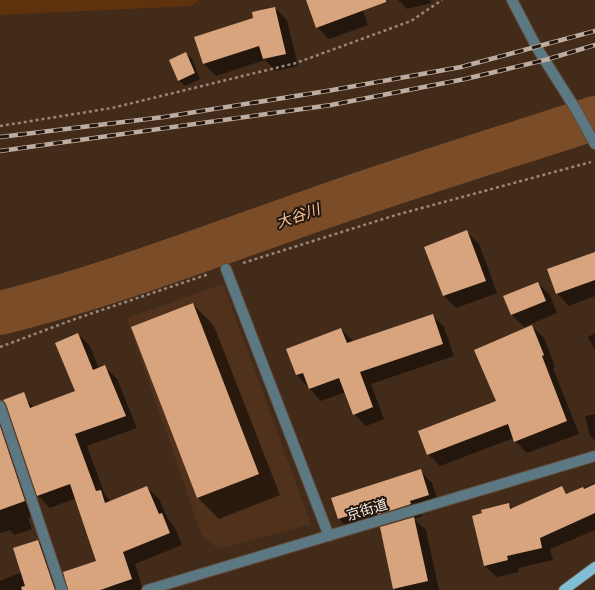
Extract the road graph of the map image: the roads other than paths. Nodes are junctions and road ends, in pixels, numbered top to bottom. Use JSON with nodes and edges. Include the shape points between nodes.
{"nodes":[{"id":1,"x":512,"y":0,"type":"edge"},
{"id":2,"x":595,"y":144,"type":"edge"},
{"id":3,"x":226,"y":268,"type":"road end"},
{"id":4,"x":0,"y":406,"type":"edge"},
{"id":5,"x":595,"y":456,"type":"edge"},
{"id":6,"x":329,"y":536,"type":"junction"},
{"id":7,"x":595,"y":567,"type":"edge"},
{"id":8,"x":62,"y":590,"type":"edge"},
{"id":9,"x":147,"y":590,"type":"edge"},
{"id":10,"x":564,"y":590,"type":"edge"}],
"edges":[{"from":1,"to":2,"type":"street","via":[[537,48]]},
{"from":3,"to":6,"type":"street"},
{"from":4,"to":8,"type":"street"},
{"from":5,"to":6,"type":"street","name":"京街道"},
{"from":6,"to":9,"type":"street","name":"京街道"},
{"from":7,"to":10,"type":"main road"}]}
